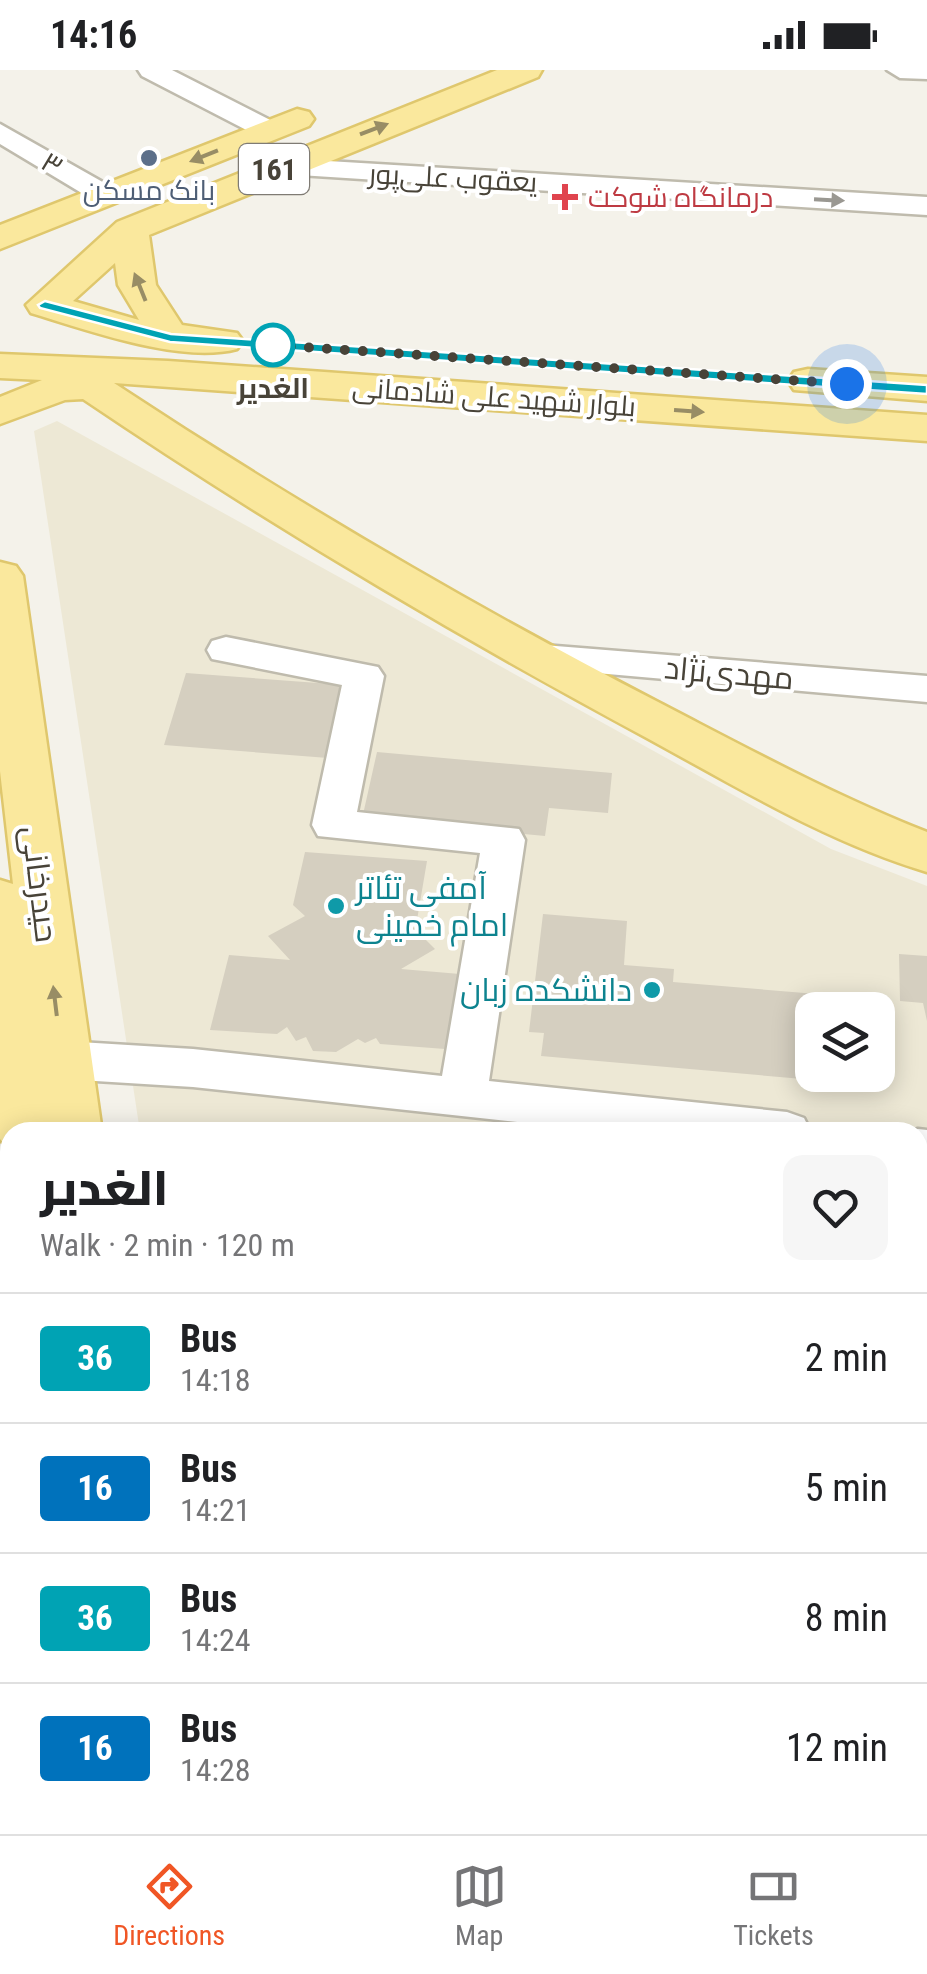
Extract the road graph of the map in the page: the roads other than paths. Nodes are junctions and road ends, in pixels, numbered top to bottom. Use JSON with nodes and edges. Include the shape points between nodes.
{"nodes":[{"id":1,"x":150,"y":70,"type":"edge"},
{"id":2,"x":526,"y":70,"type":"edge"},
{"id":3,"x":900,"y":70,"type":"edge"},
{"id":4,"x":927,"y":72,"type":"edge"},
{"id":5,"x":320,"y":110,"type":"dead end"},
{"id":6,"x":268,"y":130,"type":"junction"},
{"id":7,"x":0,"y":132,"type":"edge"},
{"id":8,"x":278,"y":167,"type":"junction"},
{"id":9,"x":105,"y":195,"type":"junction"},
{"id":10,"x":927,"y":206,"type":"edge"},
{"id":11,"x":130,"y":230,"type":"junction"},
{"id":12,"x":17,"y":274,"type":"edge"},
{"id":13,"x":157,"y":335,"type":"junction"},
{"id":14,"x":0,"y":357,"type":"edge"},
{"id":15,"x":0,"y":366,"type":"edge"},
{"id":16,"x":708,"y":374,"type":"dead end"},
{"id":17,"x":107,"y":378,"type":"junction"},
{"id":18,"x":243,"y":378,"type":"junction"},
{"id":19,"x":768,"y":378,"type":"dead end"},
{"id":20,"x":194,"y":383,"type":"junction"},
{"id":21,"x":927,"y":390,"type":"edge"},
{"id":22,"x":0,"y":412,"type":"edge"},
{"id":23,"x":927,"y":428,"type":"edge"},
{"id":24,"x":170,"y":439,"type":"junction"},
{"id":25,"x":0,"y":576,"type":"edge"},
{"id":26,"x":226,"y":650,"type":"dead end"},
{"id":27,"x":531,"y":657,"type":"junction"},
{"id":28,"x":927,"y":689,"type":"edge"},
{"id":29,"x":927,"y":852,"type":"edge"},
{"id":30,"x":0,"y":900,"type":"edge"},
{"id":31,"x":63,"y":1060,"type":"junction"},
{"id":32,"x":463,"y":1096,"type":"junction"},
{"id":33,"x":25,"y":1122,"type":"edge"},
{"id":34,"x":71,"y":1122,"type":"edge"},
{"id":35,"x":649,"y":1122,"type":"edge"}],
"edges":[{"from":1,"to":6,"type":"street"},
{"from":8,"to":2,"type":"main road","number":"161","one_way":true},
{"from":3,"to":4,"type":"street"},
{"from":5,"to":6,"type":"main road","number":"161"},
{"from":6,"to":9,"type":"main road","number":"161","one_way":true},
{"from":7,"to":9,"type":"street","name":"۳"},
{"from":8,"to":10,"type":"street","name":"یعقوب علی‌پور","one_way":true},
{"from":8,"to":11,"type":"main road","number":"161"},
{"from":9,"to":12,"type":"main road","number":"161"},
{"from":11,"to":12,"type":"main road","number":"161"},
{"from":13,"to":11,"type":"main road","one_way":true,"via":[[137,285]]},
{"from":12,"to":13,"type":"main road","name":"بلوار شهید علی شادمانی"},
{"from":12,"to":14,"type":"main road","via":[[44,319]]},
{"from":13,"to":16,"type":"main road","name":"بلوار شهید علی شادمانی"},
{"from":13,"to":17,"type":"main road","via":[[120,350]]},
{"from":15,"to":17,"type":"main road","name":"بلوار شهید علی شادمانی"},
{"from":17,"to":18,"type":"main road","name":"بلوار شهید علی شادمانی"},
{"from":17,"to":20,"type":"main road"},
{"from":17,"to":22,"type":"main road","via":[[58,388]]},
{"from":17,"to":24,"type":"main road"},
{"from":18,"to":20,"type":"main road"},
{"from":18,"to":23,"type":"main road","name":"بلوار شهید علی شادمانی","one_way":true},
{"from":19,"to":21,"type":"main road"},
{"from":20,"to":24,"type":"main road"},
{"from":24,"to":27,"type":"main road"},
{"from":31,"to":25,"type":"main road","name":"حیدرخانی","one_way":true},
{"from":26,"to":32,"type":"street","via":[[364,676],[333,824],[504,840]]},
{"from":27,"to":28,"type":"street","name":"مهدی‌نژاد"},
{"from":27,"to":29,"type":"main road","via":[[853,824]]},
{"from":30,"to":33,"type":"main road","name":"حیدرخانی"},
{"from":31,"to":32,"type":"street"},
{"from":31,"to":34,"type":"main road","name":"حیدرخانی"},
{"from":32,"to":35,"type":"street"}]}
